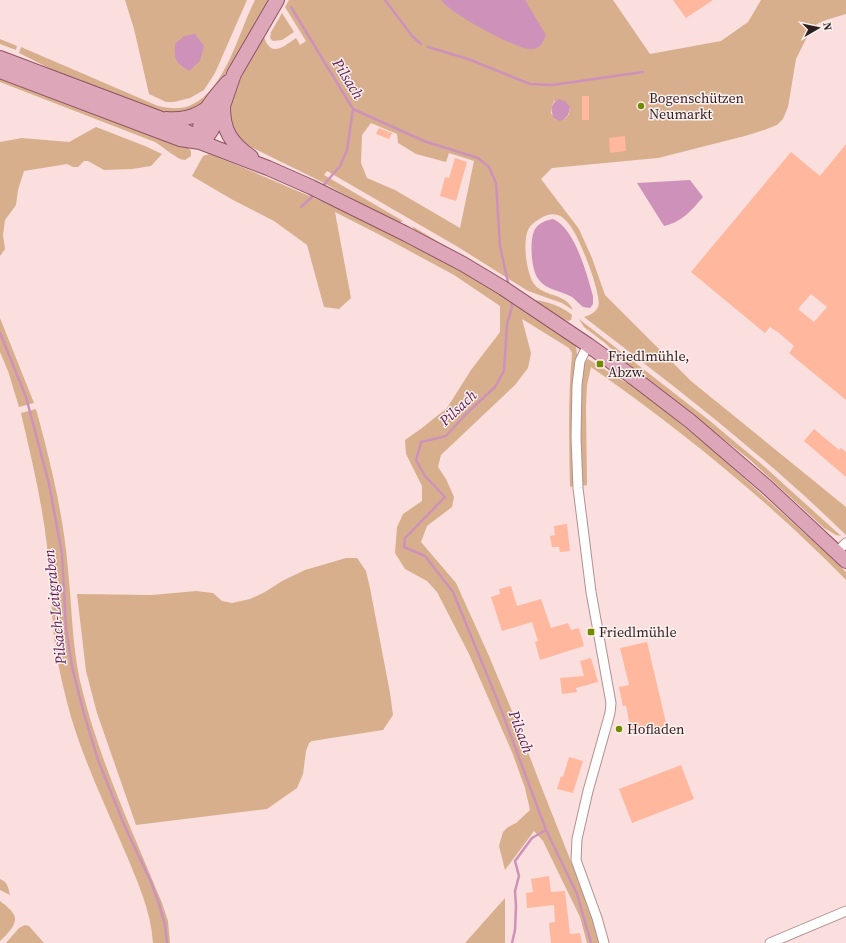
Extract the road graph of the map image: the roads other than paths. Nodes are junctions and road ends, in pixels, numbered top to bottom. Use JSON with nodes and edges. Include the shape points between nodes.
{"nodes":[{"id":1,"x":277,"y":0,"type":"edge"},
{"id":2,"x":0,"y":58,"type":"edge"},
{"id":3,"x":0,"y":71,"type":"edge"},
{"id":4,"x":234,"y":74,"type":"junction"},
{"id":5,"x":223,"y":106,"type":"junction"},
{"id":6,"x":206,"y":109,"type":"junction"},
{"id":7,"x":159,"y":118,"type":"junction"},
{"id":8,"x":200,"y":142,"type":"junction"},
{"id":9,"x":268,"y":168,"type":"junction"},
{"id":10,"x":588,"y":345,"type":"junction"},
{"id":11,"x":843,"y":552,"type":"edge"},
{"id":12,"x":846,"y":911,"type":"edge"},
{"id":13,"x":604,"y":943,"type":"edge"},
{"id":14,"x":770,"y":943,"type":"edge"}],
"edges":[{"from":1,"to":4,"type":"main road"},
{"from":2,"to":7,"type":"main road"},
{"from":3,"to":8,"type":"main road","via":[[180,139]]},
{"from":4,"to":5,"type":"main road"},
{"from":4,"to":6,"type":"main road"},
{"from":5,"to":8,"type":"main road","via":[[209,134]]},
{"from":5,"to":9,"type":"main road","via":[[224,121],[230,138]]},
{"from":6,"to":7,"type":"main road","via":[[186,119]]},
{"from":6,"to":8,"type":"main road","via":[[199,128]]},
{"from":7,"to":8,"type":"main road","via":[[191,134]]},
{"from":8,"to":9,"type":"main road"},
{"from":9,"to":10,"type":"main road","via":[[430,246],[503,288]]},
{"from":10,"to":11,"type":"main road","via":[[690,420]]},
{"from":10,"to":13,"type":"street","via":[[580,361],[576,385],[578,488],[591,592],[611,703],[577,839],[576,860]]},
{"from":12,"to":14,"type":"street"}]}
